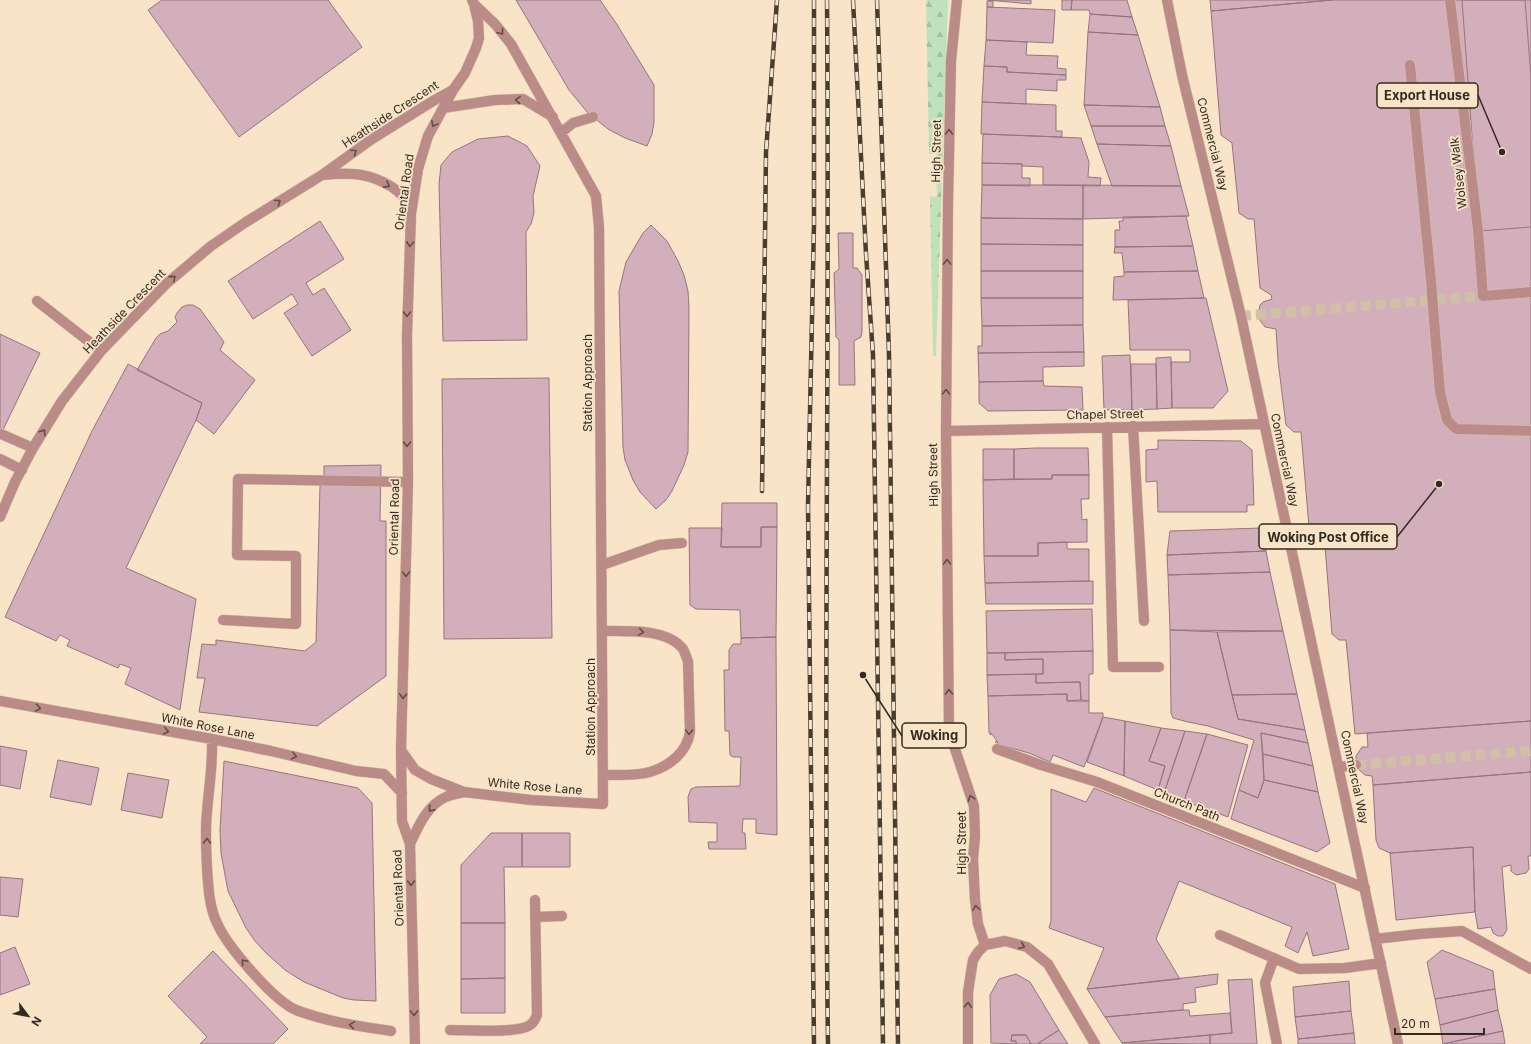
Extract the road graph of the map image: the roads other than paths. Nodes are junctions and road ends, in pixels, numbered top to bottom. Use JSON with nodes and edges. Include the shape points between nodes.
{"nodes":[{"id":1,"x":957,"y":0,"type":"edge"},
{"id":2,"x":1167,"y":0,"type":"edge"},
{"id":3,"x":1450,"y":0,"type":"edge"},
{"id":4,"x":473,"y":2,"type":"edge"},
{"id":5,"x":1410,"y":65,"type":"dead end"},
{"id":6,"x":453,"y":90,"type":"junction"},
{"id":7,"x":443,"y":108,"type":"junction"},
{"id":8,"x":553,"y":117,"type":"junction"},
{"id":9,"x":593,"y":117,"type":"dead end"},
{"id":10,"x":562,"y":132,"type":"junction"},
{"id":11,"x":322,"y":175,"type":"junction"},
{"id":12,"x":411,"y":214,"type":"junction"},
{"id":13,"x":1531,"y":292,"type":"edge"},
{"id":14,"x":37,"y":302,"type":"dead end"},
{"id":15,"x":101,"y":351,"type":"junction"},
{"id":16,"x":1264,"y":424,"type":"junction"},
{"id":17,"x":1133,"y":426,"type":"junction"},
{"id":18,"x":1107,"y":427,"type":"junction"},
{"id":19,"x":946,"y":431,"type":"junction"},
{"id":20,"x":1531,"y":431,"type":"edge"},
{"id":21,"x":1,"y":434,"type":"dead end"},
{"id":22,"x":33,"y":448,"type":"junction"},
{"id":23,"x":0,"y":459,"type":"edge"},
{"id":24,"x":22,"y":470,"type":"junction"},
{"id":25,"x":408,"y":482,"type":"junction"},
{"id":26,"x":0,"y":517,"type":"edge"},
{"id":27,"x":682,"y":543,"type":"dead end"},
{"id":28,"x":602,"y":565,"type":"junction"},
{"id":29,"x":223,"y":620,"type":"dead end"},
{"id":30,"x":1144,"y":621,"type":"dead end"},
{"id":31,"x":602,"y":631,"type":"junction"},
{"id":32,"x":1159,"y":667,"type":"dead end"},
{"id":33,"x":0,"y":701,"type":"edge"},
{"id":34,"x":212,"y":739,"type":"junction"},
{"id":35,"x":997,"y":749,"type":"dead end"},
{"id":36,"x":401,"y":750,"type":"junction"},
{"id":37,"x":1356,"y":765,"type":"tunnel mouth"},
{"id":38,"x":1340,"y":767,"type":"junction"},
{"id":39,"x":603,"y":775,"type":"junction"},
{"id":40,"x":464,"y":792,"type":"junction"},
{"id":41,"x":402,"y":793,"type":"junction"},
{"id":42,"x":603,"y":804,"type":"joint"},
{"id":43,"x":410,"y":844,"type":"junction"},
{"id":44,"x":1365,"y":888,"type":"junction"},
{"id":45,"x":535,"y":900,"type":"dead end"},
{"id":46,"x":562,"y":916,"type":"dead end"},
{"id":47,"x":535,"y":917,"type":"junction"},
{"id":48,"x":1220,"y":935,"type":"dead end"},
{"id":49,"x":1375,"y":939,"type":"junction"},
{"id":50,"x":985,"y":945,"type":"junction"},
{"id":51,"x":1274,"y":958,"type":"junction"},
{"id":52,"x":1381,"y":963,"type":"junction"},
{"id":53,"x":1531,"y":969,"type":"edge"},
{"id":54,"x":450,"y":1030,"type":"dead end"},
{"id":55,"x":391,"y":1031,"type":"dead end"},
{"id":56,"x":414,"y":1044,"type":"edge"},
{"id":57,"x":968,"y":1044,"type":"edge"},
{"id":58,"x":1095,"y":1044,"type":"edge"},
{"id":59,"x":1277,"y":1044,"type":"edge"},
{"id":60,"x":1398,"y":1044,"type":"edge"}],
"edges":[{"from":19,"to":1,"type":"street","name":"High Street","one_way":true,"via":[[951,61]]},
{"from":2,"to":16,"type":"street","name":"Commercial Way","via":[[1182,76],[1241,316]]},
{"from":3,"to":13,"type":"street","name":"Wolsey Walk","via":[[1478,230],[1483,296]]},
{"from":4,"to":6,"type":"street","name":"Oriental Road","via":[[479,38],[465,73]]},
{"from":4,"to":8,"type":"street","name":"Station Approach","one_way":true,"via":[[511,44]]},
{"from":5,"to":20,"type":"street","bridge":true,"via":[[1440,392],[1447,420],[1456,430]]},
{"from":6,"to":7,"type":"street","name":"Oriental Road"},
{"from":11,"to":6,"type":"street","name":"Heathside Crescent","one_way":true,"via":[[372,139]]},
{"from":8,"to":7,"type":"street","one_way":true,"via":[[523,99],[495,100]]},
{"from":7,"to":12,"type":"street","name":"Oriental Road","one_way":true,"via":[[423,150]]},
{"from":8,"to":10,"type":"street","name":"Station Approach"},
{"from":9,"to":10,"type":"street","via":[[573,124]]},
{"from":10,"to":28,"type":"street","name":"Station Approach","via":[[596,196],[599,211]]},
{"from":11,"to":12,"type":"street","name":"Heathside Crescent","one_way":true,"via":[[354,174],[379,181],[400,194],[407,202]]},
{"from":15,"to":11,"type":"street","name":"Heathside Crescent","one_way":true,"via":[[166,284],[211,246]]},
{"from":12,"to":25,"type":"street","name":"Oriental Road","one_way":true,"via":[[407,328]]},
{"from":14,"to":15,"type":"street"},
{"from":22,"to":15,"type":"street","name":"Heathside Crescent","one_way":true,"via":[[62,401]]},
{"from":16,"to":17,"type":"street","name":"Chapel Street"},
{"from":16,"to":38,"type":"street","name":"Commercial Way"},
{"from":17,"to":18,"type":"street","name":"Chapel Street"},
{"from":17,"to":30,"type":"street"},
{"from":18,"to":19,"type":"street","name":"Chapel Street"},
{"from":18,"to":32,"type":"street","via":[[1113,667]]},
{"from":50,"to":19,"type":"street","name":"High Street","one_way":true,"via":[[978,924],[975,900],[974,806],[949,731]]},
{"from":21,"to":22,"type":"street"},
{"from":22,"to":24,"type":"street","name":"Heathside Crescent"},
{"from":23,"to":24,"type":"street"},
{"from":24,"to":26,"type":"street","name":"Heathside Crescent"},
{"from":25,"to":29,"type":"street","via":[[238,479],[237,555],[296,556],[296,624]]},
{"from":25,"to":36,"type":"street","name":"Oriental Road","one_way":true},
{"from":27,"to":28,"type":"street","via":[[660,545]]},
{"from":28,"to":31,"type":"street","name":"Station Approach"},
{"from":31,"to":39,"type":"street","name":"Station Approach"},
{"from":31,"to":39,"type":"street","one_way":true,"via":[[637,631],[667,637],[683,650],[688,661],[690,732],[681,753],[667,764],[650,772]]},
{"from":33,"to":34,"type":"street","name":"White Rose Lane","one_way":true},
{"from":34,"to":41,"type":"street","name":"White Rose Lane","one_way":true,"via":[[356,771],[384,774]]},
{"from":55,"to":34,"type":"street","one_way":true,"via":[[331,1022],[295,1009],[262,981],[226,939],[216,923],[207,868],[206,813],[213,758]]},
{"from":35,"to":44,"type":"street","name":"Church Path","via":[[1097,782]]},
{"from":36,"to":40,"type":"street","name":"White Rose Lane","via":[[415,770]]},
{"from":36,"to":41,"type":"street","name":"Oriental Road"},
{"from":37,"to":38,"type":"street"},
{"from":38,"to":44,"type":"street","name":"Commercial Way"},
{"from":39,"to":42,"type":"street","name":"Station Approach"},
{"from":40,"to":42,"type":"street","name":"White Rose Lane","via":[[531,800]]},
{"from":40,"to":43,"type":"street","name":"White Rose Lane","one_way":true,"via":[[438,802],[419,824]]},
{"from":41,"to":43,"type":"street","name":"Oriental Road","via":[[402,821]]},
{"from":43,"to":56,"type":"street","name":"Oriental Road","one_way":true},
{"from":44,"to":49,"type":"street","name":"Commercial Way"},
{"from":45,"to":47,"type":"street"},
{"from":46,"to":47,"type":"street"},
{"from":47,"to":54,"type":"street","via":[[535,1020],[531,1025],[514,1030]]},
{"from":48,"to":51,"type":"street"},
{"from":49,"to":52,"type":"street","name":"Commercial Way"},
{"from":49,"to":53,"type":"street","via":[[1462,931]]},
{"from":57,"to":50,"type":"street","one_way":true,"via":[[968,992],[973,960]]},
{"from":50,"to":58,"type":"street","one_way":true,"via":[[1005,941],[1017,943],[1037,954],[1048,964]]},
{"from":51,"to":52,"type":"street","via":[[1299,969],[1345,968]]},
{"from":51,"to":59,"type":"street","via":[[1265,983]]},
{"from":52,"to":60,"type":"street","name":"Commercial Way"}]}
